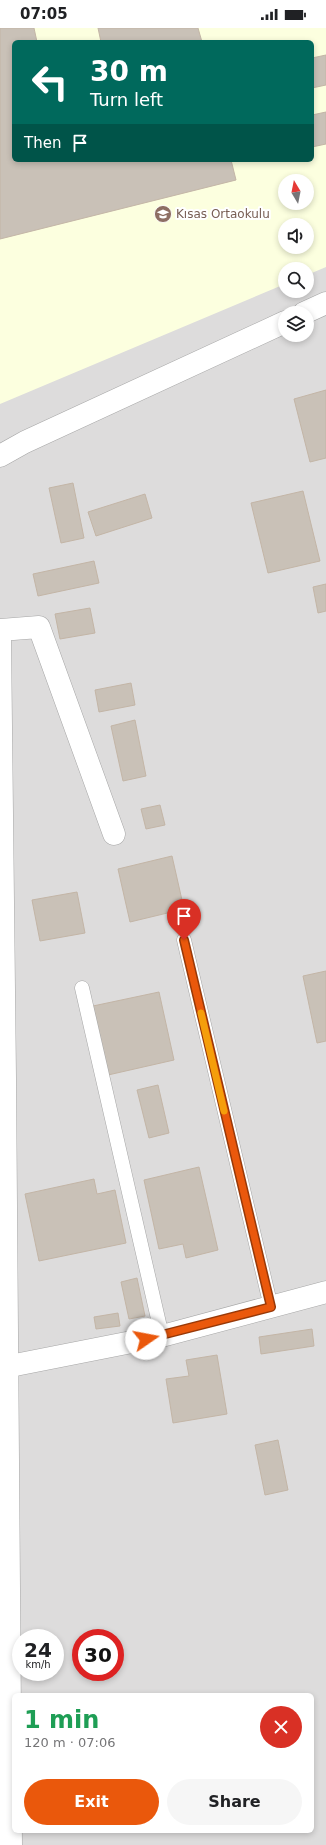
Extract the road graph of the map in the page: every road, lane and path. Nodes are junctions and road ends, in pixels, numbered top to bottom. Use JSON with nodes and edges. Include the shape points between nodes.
{"nodes":[{"id":1,"x":326,"y":303,"type":"edge"},
{"id":2,"x":314,"y":308,"type":"edge"},
{"id":3,"x":278,"y":325,"type":"edge"},
{"id":4,"x":0,"y":456,"type":"edge"},
{"id":5,"x":0,"y":630,"type":"edge"},
{"id":6,"x":0,"y":638,"type":"edge"},
{"id":7,"x":114,"y":834,"type":"dead end"},
{"id":8,"x":184,"y":940,"type":"dead end"},
{"id":9,"x":82,"y":988,"type":"dead end"},
{"id":10,"x":326,"y":1292,"type":"edge"},
{"id":11,"x":271,"y":1307,"type":"junction"},
{"id":12,"x":162,"y":1336,"type":"junction"},
{"id":13,"x":3,"y":1366,"type":"edge"},
{"id":14,"x":11,"y":1845,"type":"edge"}],
"edges":[{"from":1,"to":2,"type":"street"},
{"from":3,"to":4,"type":"street","via":[[24,442]]},
{"from":5,"to":7,"type":"street","via":[[39,627]]},
{"from":6,"to":13,"type":"street","via":[[5,1070]]},
{"from":8,"to":11,"type":"lane"},
{"from":9,"to":12,"type":"lane"},
{"from":10,"to":11,"type":"street"},
{"from":11,"to":12,"type":"street"},
{"from":12,"to":13,"type":"street"},
{"from":13,"to":14,"type":"street"}]}
